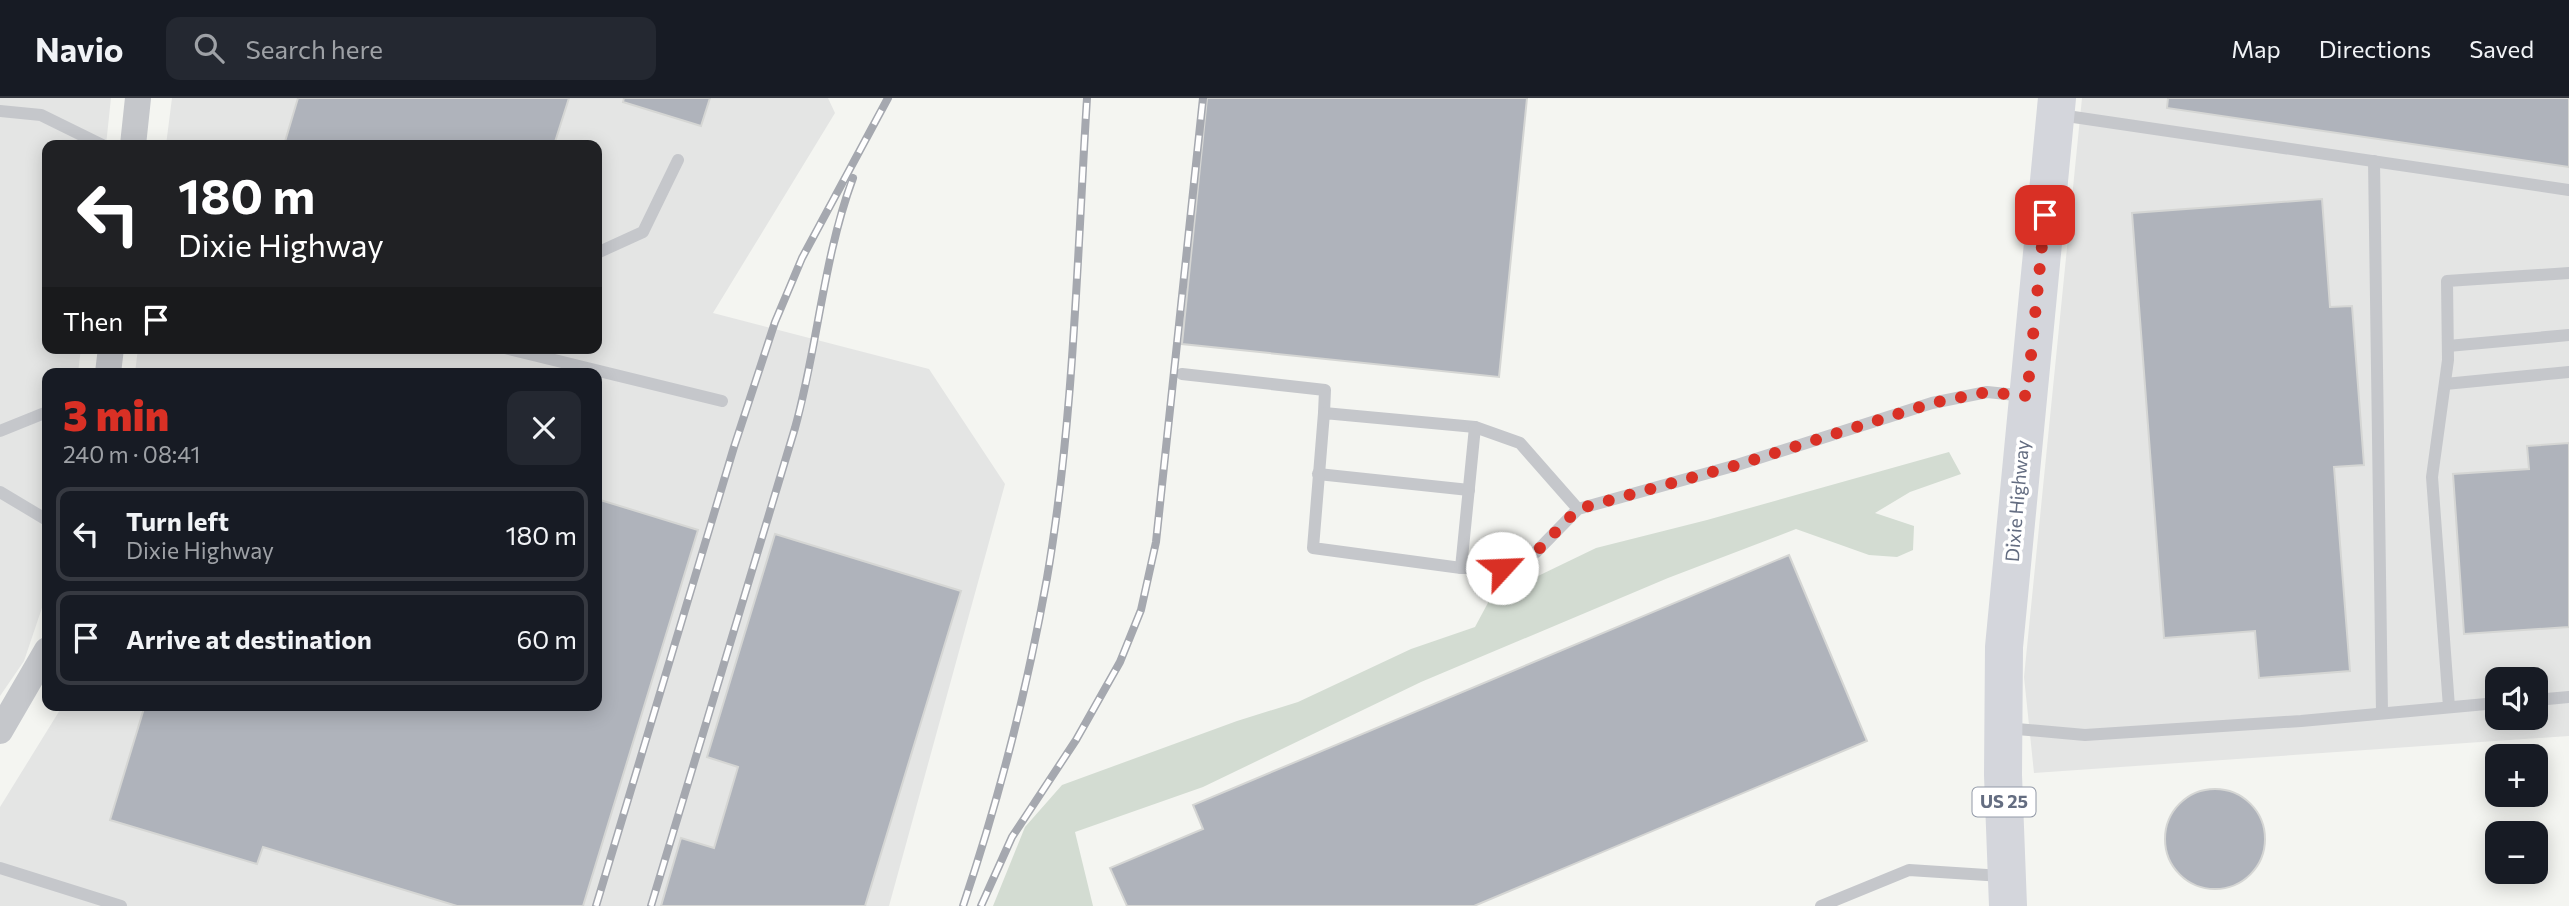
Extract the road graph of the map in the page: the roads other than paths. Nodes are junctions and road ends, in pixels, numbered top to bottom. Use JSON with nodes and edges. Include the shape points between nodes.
{"nodes":[{"id":1,"x":138,"y":98,"type":"edge"},
{"id":2,"x":2056,"y":106,"type":"edge"},
{"id":3,"x":0,"y":111,"type":"edge"},
{"id":4,"x":92,"y":140,"type":"edge"},
{"id":5,"x":134,"y":140,"type":"edge"},
{"id":6,"x":678,"y":160,"type":"dead end"},
{"id":7,"x":2374,"y":162,"type":"junction"},
{"id":8,"x":2569,"y":190,"type":"edge"},
{"id":9,"x":602,"y":251,"type":"edge"},
{"id":10,"x":2569,"y":273,"type":"edge"},
{"id":11,"x":2569,"y":335,"type":"edge"},
{"id":12,"x":2448,"y":346,"type":"junction"},
{"id":13,"x":530,"y":354,"type":"edge"},
{"id":14,"x":587,"y":368,"type":"edge"},
{"id":15,"x":602,"y":372,"type":"edge"},
{"id":16,"x":2569,"y":372,"type":"edge"},
{"id":17,"x":1182,"y":374,"type":"dead end"},
{"id":18,"x":2445,"y":384,"type":"junction"},
{"id":19,"x":2027,"y":396,"type":"junction"},
{"id":20,"x":722,"y":401,"type":"dead end"},
{"id":21,"x":1324,"y":413,"type":"junction"},
{"id":22,"x":42,"y":414,"type":"edge"},
{"id":23,"x":1475,"y":427,"type":"junction"},
{"id":24,"x":0,"y":430,"type":"edge"},
{"id":25,"x":1318,"y":474,"type":"junction"},
{"id":26,"x":1469,"y":490,"type":"junction"},
{"id":27,"x":0,"y":492,"type":"edge"},
{"id":28,"x":1578,"y":509,"type":"junction"},
{"id":29,"x":42,"y":517,"type":"edge"},
{"id":30,"x":1461,"y":568,"type":"junction"},
{"id":31,"x":42,"y":659,"type":"edge"},
{"id":32,"x":2569,"y":697,"type":"edge"},
{"id":33,"x":2548,"y":699,"type":"edge"},
{"id":34,"x":2485,"y":704,"type":"edge"},
{"id":35,"x":2449,"y":707,"type":"junction"},
{"id":36,"x":2382,"y":713,"type":"junction"},
{"id":37,"x":2004,"y":728,"type":"junction"},
{"id":38,"x":0,"y":731,"type":"edge"},
{"id":39,"x":0,"y":868,"type":"edge"},
{"id":40,"x":2007,"y":891,"type":"edge"},
{"id":41,"x":121,"y":906,"type":"edge"},
{"id":42,"x":1822,"y":906,"type":"edge"}],
"edges":[{"from":1,"to":5,"type":"street"},
{"from":2,"to":7,"type":"lane"},
{"from":2,"to":19,"type":"main road","name":"Dixie Highway","number":"US 25"},
{"from":3,"to":4,"type":"lane","via":[[41,115]]},
{"from":6,"to":9,"type":"lane","via":[[643,232]]},
{"from":7,"to":8,"type":"lane"},
{"from":7,"to":36,"type":"lane"},
{"from":10,"to":12,"type":"lane","via":[[2447,281]]},
{"from":11,"to":12,"type":"lane"},
{"from":12,"to":18,"type":"lane"},
{"from":13,"to":14,"type":"lane"},
{"from":15,"to":20,"type":"lane"},
{"from":16,"to":18,"type":"lane"},
{"from":17,"to":21,"type":"lane","via":[[1325,390]]},
{"from":18,"to":35,"type":"lane","via":[[2432,477]]},
{"from":19,"to":28,"type":"lane","via":[[1987,392],[1932,403]]},
{"from":19,"to":37,"type":"main road","name":"Dixie Highway","number":"US 25","via":[[2004,647]]},
{"from":21,"to":23,"type":"lane"},
{"from":21,"to":25,"type":"lane"},
{"from":22,"to":24,"type":"lane"},
{"from":23,"to":26,"type":"lane"},
{"from":23,"to":28,"type":"lane","via":[[1520,443]]},
{"from":25,"to":26,"type":"lane"},
{"from":25,"to":30,"type":"lane","via":[[1313,548]]},
{"from":26,"to":30,"type":"lane"},
{"from":27,"to":29,"type":"lane"},
{"from":28,"to":30,"type":"lane","via":[[1536,552],[1502,568]]},
{"from":31,"to":38,"type":"street"},
{"from":32,"to":33,"type":"lane"},
{"from":34,"to":35,"type":"lane"},
{"from":35,"to":36,"type":"lane"},
{"from":36,"to":37,"type":"lane","via":[[2085,735]]},
{"from":37,"to":40,"type":"main road","name":"Dixie Highway","number":"US 25"},
{"from":39,"to":41,"type":"lane"},
{"from":40,"to":42,"type":"lane","via":[[1909,870]]}]}
